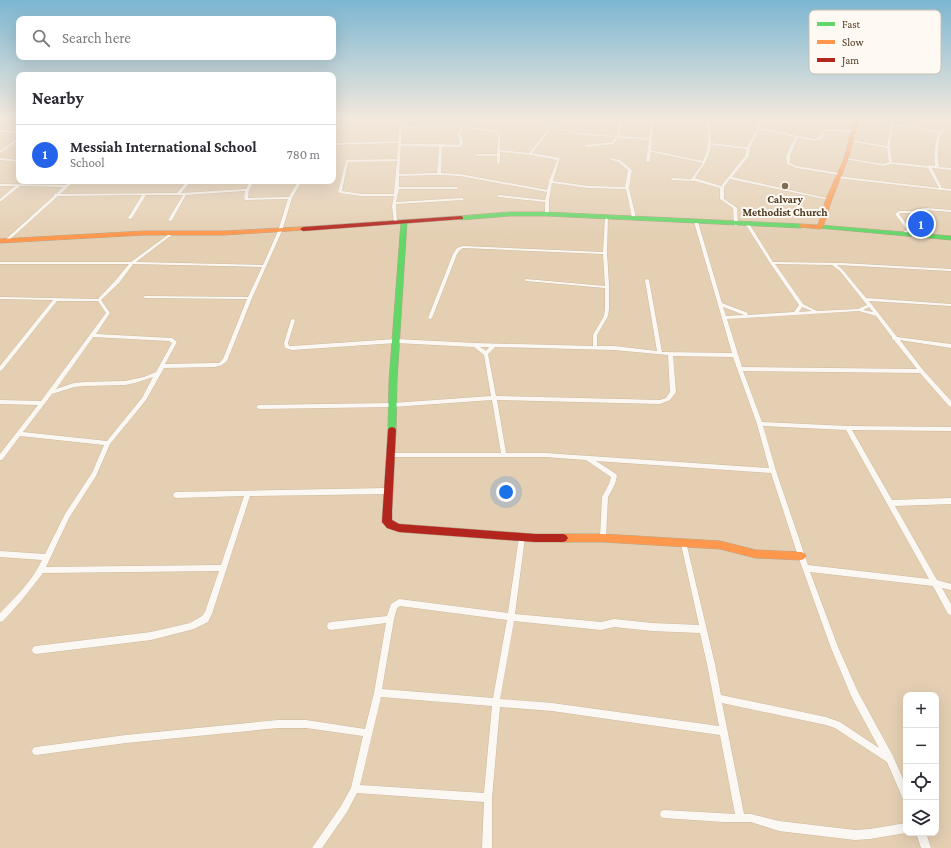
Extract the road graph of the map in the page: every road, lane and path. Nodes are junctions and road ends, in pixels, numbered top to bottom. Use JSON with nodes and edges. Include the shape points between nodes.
{"nodes":[{"id":1,"x":440,"y":158,"type":"edge"},
{"id":2,"x":498,"y":158,"type":"edge"},
{"id":3,"x":547,"y":158,"type":"edge"},
{"id":4,"x":648,"y":158,"type":"edge"},
{"id":5,"x":682,"y":158,"type":"edge"},
{"id":6,"x":705,"y":158,"type":"edge"},
{"id":7,"x":745,"y":158,"type":"edge"},
{"id":8,"x":788,"y":158,"type":"edge"},
{"id":9,"x":890,"y":158,"type":"edge"},
{"id":10,"x":935,"y":158,"type":"edge"},
{"id":11,"x":611,"y":159,"type":"dead end"},
{"id":12,"x":846,"y":159,"type":"joint"},
{"id":13,"x":0,"y":160,"type":"edge"},
{"id":14,"x":399,"y":160,"type":"joint"},
{"id":15,"x":16,"y":161,"type":"edge"},
{"id":16,"x":648,"y":161,"type":"dead end"},
{"id":17,"x":704,"y":162,"type":"junction"},
{"id":18,"x":498,"y":163,"type":"dead end"},
{"id":19,"x":891,"y":163,"type":"junction"},
{"id":20,"x":929,"y":166,"type":"junction"},
{"id":21,"x":937,"y":167,"type":"junction"},
{"id":22,"x":951,"y":169,"type":"edge"},
{"id":23,"x":439,"y":174,"type":"junction"},
{"id":24,"x":397,"y":175,"type":"junction"},
{"id":25,"x":838,"y":176,"type":"junction"},
{"id":26,"x":730,"y":178,"type":"junction"},
{"id":27,"x":672,"y":179,"type":"dead end"},
{"id":28,"x":694,"y":180,"type":"junction"},
{"id":29,"x":550,"y":182,"type":"junction"},
{"id":30,"x":186,"y":184,"type":"edge"},
{"id":31,"x":250,"y":184,"type":"edge"},
{"id":32,"x":298,"y":184,"type":"edge"},
{"id":33,"x":0,"y":185,"type":"edge"},
{"id":34,"x":20,"y":185,"type":"junction"},
{"id":35,"x":67,"y":186,"type":"joint"},
{"id":36,"x":722,"y":187,"type":"junction"},
{"id":37,"x":396,"y":188,"type":"junction"},
{"id":38,"x":457,"y":188,"type":"dead end"},
{"id":39,"x":627,"y":188,"type":"junction"},
{"id":40,"x":941,"y":189,"type":"junction"},
{"id":41,"x":247,"y":190,"type":"junction"},
{"id":42,"x":951,"y":190,"type":"edge"},
{"id":43,"x":547,"y":191,"type":"junction"},
{"id":44,"x":144,"y":194,"type":"junction"},
{"id":45,"x":178,"y":194,"type":"junction"},
{"id":46,"x":185,"y":194,"type":"junction"},
{"id":47,"x":55,"y":195,"type":"junction"},
{"id":48,"x":395,"y":195,"type":"junction"},
{"id":49,"x":499,"y":196,"type":"dead end"},
{"id":50,"x":290,"y":198,"type":"junction"},
{"id":51,"x":462,"y":199,"type":"dead end"},
{"id":52,"x":829,"y":199,"type":"junction"},
{"id":53,"x":0,"y":201,"type":"edge"},
{"id":54,"x":546,"y":201,"type":"junction"},
{"id":55,"x":395,"y":203,"type":"junction"},
{"id":56,"x":951,"y":211,"type":"edge"},
{"id":57,"x":547,"y":214,"type":"junction"},
{"id":58,"x":606,"y":217,"type":"junction"},
{"id":59,"x":130,"y":218,"type":"dead end"},
{"id":60,"x":634,"y":218,"type":"junction"},
{"id":61,"x":170,"y":220,"type":"dead end"},
{"id":62,"x":395,"y":222,"type":"junction"},
{"id":63,"x":404,"y":222,"type":"junction"},
{"id":64,"x":696,"y":222,"type":"junction"},
{"id":65,"x":736,"y":224,"type":"junction"},
{"id":66,"x":748,"y":225,"type":"junction"},
{"id":67,"x":820,"y":227,"type":"junction"},
{"id":68,"x":280,"y":231,"type":"junction"},
{"id":69,"x":172,"y":233,"type":"junction"},
{"id":70,"x":907,"y":235,"type":"junction"},
{"id":71,"x":951,"y":238,"type":"edge"},
{"id":72,"x":3,"y":241,"type":"edge"},
{"id":73,"x":605,"y":253,"type":"junction"},
{"id":74,"x":0,"y":263,"type":"edge"},
{"id":75,"x":132,"y":263,"type":"junction"},
{"id":76,"x":772,"y":263,"type":"junction"},
{"id":77,"x":833,"y":264,"type":"junction"},
{"id":78,"x":842,"y":264,"type":"junction"},
{"id":79,"x":263,"y":266,"type":"junction"},
{"id":80,"x":841,"y":270,"type":"junction"},
{"id":81,"x":951,"y":270,"type":"edge"},
{"id":82,"x":526,"y":280,"type":"dead end"},
{"id":83,"x":647,"y":280,"type":"dead end"},
{"id":84,"x":607,"y":287,"type":"junction"},
{"id":85,"x":144,"y":297,"type":"dead end"},
{"id":86,"x":0,"y":298,"type":"edge"},
{"id":87,"x":250,"y":298,"type":"junction"},
{"id":88,"x":56,"y":299,"type":"junction"},
{"id":89,"x":865,"y":299,"type":"junction"},
{"id":90,"x":99,"y":300,"type":"junction"},
{"id":91,"x":720,"y":304,"type":"junction"},
{"id":92,"x":801,"y":304,"type":"junction"},
{"id":93,"x":870,"y":305,"type":"junction"},
{"id":94,"x":950,"y":305,"type":"edge"},
{"id":95,"x":860,"y":310,"type":"junction"},
{"id":96,"x":951,"y":310,"type":"edge"},
{"id":97,"x":815,"y":312,"type":"junction"},
{"id":98,"x":796,"y":313,"type":"junction"},
{"id":99,"x":748,"y":315,"type":"junction"},
{"id":100,"x":878,"y":315,"type":"junction"},
{"id":101,"x":430,"y":318,"type":"dead end"},
{"id":102,"x":724,"y":318,"type":"junction"},
{"id":103,"x":293,"y":320,"type":"dead end"},
{"id":104,"x":92,"y":335,"type":"junction"},
{"id":105,"x":894,"y":338,"type":"junction"},
{"id":106,"x":396,"y":342,"type":"junction"},
{"id":107,"x":475,"y":345,"type":"junction"},
{"id":108,"x":494,"y":346,"type":"junction"},
{"id":109,"x":951,"y":346,"type":"edge"},
{"id":110,"x":595,"y":347,"type":"junction"},
{"id":111,"x":660,"y":353,"type":"junction"},
{"id":112,"x":486,"y":354,"type":"junction"},
{"id":113,"x":670,"y":354,"type":"junction"},
{"id":114,"x":735,"y":355,"type":"junction"},
{"id":115,"x":162,"y":366,"type":"junction"},
{"id":116,"x":741,"y":368,"type":"junction"},
{"id":117,"x":0,"y":369,"type":"edge"},
{"id":118,"x":921,"y":371,"type":"junction"},
{"id":119,"x":157,"y":374,"type":"junction"},
{"id":120,"x":50,"y":393,"type":"junction"},
{"id":121,"x":493,"y":398,"type":"junction"},
{"id":122,"x":0,"y":402,"type":"edge"},
{"id":123,"x":42,"y":403,"type":"junction"},
{"id":124,"x":393,"y":405,"type":"junction"},
{"id":125,"x":951,"y":406,"type":"edge"},
{"id":126,"x":259,"y":407,"type":"dead end"},
{"id":127,"x":760,"y":424,"type":"junction"},
{"id":128,"x":848,"y":428,"type":"junction"},
{"id":129,"x":951,"y":429,"type":"edge"},
{"id":130,"x":18,"y":434,"type":"junction"},
{"id":131,"x":108,"y":443,"type":"junction"},
{"id":132,"x":391,"y":455,"type":"junction"},
{"id":133,"x":504,"y":455,"type":"junction"},
{"id":134,"x":0,"y":458,"type":"edge"},
{"id":135,"x":587,"y":459,"type":"junction"},
{"id":136,"x":773,"y":472,"type":"junction"},
{"id":137,"x":387,"y":491,"type":"junction"},
{"id":138,"x":248,"y":493,"type":"junction"},
{"id":139,"x":176,"y":495,"type":"dead end"},
{"id":140,"x":951,"y":501,"type":"edge"},
{"id":141,"x":891,"y":503,"type":"junction"},
{"id":142,"x":522,"y":537,"type":"junction"},
{"id":143,"x":603,"y":538,"type":"junction"},
{"id":144,"x":684,"y":544,"type":"junction"},
{"id":145,"x":0,"y":554,"type":"edge"},
{"id":146,"x":801,"y":556,"type":"junction"},
{"id":147,"x":47,"y":557,"type":"junction"},
{"id":148,"x":222,"y":568,"type":"junction"},
{"id":149,"x":806,"y":568,"type":"junction"},
{"id":150,"x":41,"y":570,"type":"junction"},
{"id":151,"x":935,"y":583,"type":"junction"},
{"id":152,"x":951,"y":586,"type":"edge"},
{"id":153,"x":951,"y":611,"type":"edge"},
{"id":154,"x":511,"y":617,"type":"junction"},
{"id":155,"x":0,"y":618,"type":"edge"},
{"id":156,"x":390,"y":619,"type":"junction"},
{"id":157,"x":331,"y":626,"type":"dead end"},
{"id":158,"x":703,"y":629,"type":"junction"},
{"id":159,"x":36,"y":650,"type":"dead end"},
{"id":160,"x":378,"y":693,"type":"junction"},
{"id":161,"x":717,"y":698,"type":"junction"},
{"id":162,"x":496,"y":702,"type":"junction"},
{"id":163,"x":723,"y":731,"type":"junction"},
{"id":164,"x":368,"y":733,"type":"junction"},
{"id":165,"x":36,"y":751,"type":"dead end"},
{"id":166,"x":890,"y":759,"type":"junction"},
{"id":167,"x":355,"y":789,"type":"junction"},
{"id":168,"x":903,"y":789,"type":"edge"},
{"id":169,"x":488,"y":798,"type":"junction"},
{"id":170,"x":664,"y":814,"type":"dead end"},
{"id":171,"x":740,"y":818,"type":"junction"},
{"id":172,"x":903,"y":828,"type":"edge"},
{"id":173,"x":922,"y":836,"type":"edge"},
{"id":174,"x":317,"y":848,"type":"edge"},
{"id":175,"x":487,"y":848,"type":"edge"},
{"id":176,"x":926,"y":848,"type":"edge"}],
"edges":[{"from":1,"to":23,"type":"street"},
{"from":2,"to":18,"type":"street"},
{"from":3,"to":29,"type":"street","via":[[559,160]]},
{"from":4,"to":16,"type":"street"},
{"from":5,"to":17,"type":"street"},
{"from":6,"to":17,"type":"street"},
{"from":7,"to":26,"type":"street"},
{"from":8,"to":25,"type":"street","via":[[788,163],[796,167]]},
{"from":9,"to":19,"type":"street"},
{"from":10,"to":21,"type":"street"},
{"from":11,"to":39,"type":"street","via":[[619,161],[630,170]]},
{"from":12,"to":19,"type":"street","via":[[884,165]]},
{"from":12,"to":25,"type":"street"},
{"from":13,"to":15,"type":"street"},
{"from":14,"to":24,"type":"street"},
{"from":14,"to":48,"type":"street","via":[[347,162],[340,192]]},
{"from":17,"to":28,"type":"street","via":[[693,177]]},
{"from":19,"to":20,"type":"street"},
{"from":20,"to":21,"type":"street"},
{"from":20,"to":40,"type":"street"},
{"from":21,"to":22,"type":"street"},
{"from":23,"to":24,"type":"street"},
{"from":23,"to":43,"type":"street","via":[[493,180]]},
{"from":24,"to":37,"type":"street"},
{"from":25,"to":40,"type":"street"},
{"from":25,"to":52,"type":"street"},
{"from":26,"to":36,"type":"street"},
{"from":26,"to":52,"type":"street"},
{"from":27,"to":28,"type":"street"},
{"from":28,"to":36,"type":"street"},
{"from":29,"to":39,"type":"street","via":[[588,187]]},
{"from":29,"to":43,"type":"street"},
{"from":30,"to":45,"type":"street"},
{"from":31,"to":41,"type":"street"},
{"from":32,"to":50,"type":"street"},
{"from":33,"to":34,"type":"street"},
{"from":34,"to":35,"type":"street"},
{"from":34,"to":53,"type":"street"},
{"from":35,"to":47,"type":"street"},
{"from":36,"to":65,"type":"street","via":[[722,199],[735,208]]},
{"from":37,"to":38,"type":"street"},
{"from":37,"to":48,"type":"street"},
{"from":39,"to":60,"type":"street"},
{"from":40,"to":42,"type":"street"},
{"from":41,"to":46,"type":"street"},
{"from":41,"to":50,"type":"street","via":[[245,198],[249,200]]},
{"from":43,"to":54,"type":"street"},
{"from":44,"to":45,"type":"street"},
{"from":44,"to":47,"type":"street"},
{"from":44,"to":59,"type":"street"},
{"from":45,"to":46,"type":"street"},
{"from":46,"to":61,"type":"street"},
{"from":47,"to":72,"type":"street","via":[[32,219]]},
{"from":48,"to":55,"type":"street"},
{"from":49,"to":54,"type":"street"},
{"from":50,"to":68,"type":"street"},
{"from":51,"to":55,"type":"street"},
{"from":52,"to":67,"type":"street"},
{"from":54,"to":57,"type":"street"},
{"from":55,"to":62,"type":"street"},
{"from":56,"to":70,"type":"street","via":[[926,209],[899,212],[898,216],[908,226]]},
{"from":57,"to":58,"type":"street"},
{"from":57,"to":63,"type":"street","via":[[474,215]]},
{"from":58,"to":60,"type":"street"},
{"from":58,"to":73,"type":"street"},
{"from":60,"to":64,"type":"street"},
{"from":62,"to":63,"type":"street"},
{"from":62,"to":68,"type":"street"},
{"from":63,"to":106,"type":"street"},
{"from":64,"to":65,"type":"street"},
{"from":64,"to":91,"type":"street"},
{"from":65,"to":66,"type":"street"},
{"from":66,"to":67,"type":"street"},
{"from":66,"to":76,"type":"street"},
{"from":67,"to":70,"type":"street"},
{"from":68,"to":69,"type":"street"},
{"from":68,"to":79,"type":"street"},
{"from":69,"to":72,"type":"street"},
{"from":69,"to":75,"type":"street"},
{"from":70,"to":71,"type":"street"},
{"from":73,"to":84,"type":"street"},
{"from":73,"to":101,"type":"street","via":[[463,247],[455,254]]},
{"from":74,"to":75,"type":"street"},
{"from":75,"to":79,"type":"street"},
{"from":75,"to":90,"type":"street"},
{"from":76,"to":77,"type":"street"},
{"from":76,"to":92,"type":"street"},
{"from":77,"to":78,"type":"street"},
{"from":77,"to":80,"type":"street"},
{"from":78,"to":80,"type":"street"},
{"from":78,"to":81,"type":"street"},
{"from":79,"to":87,"type":"street"},
{"from":80,"to":89,"type":"street"},
{"from":82,"to":84,"type":"street"},
{"from":83,"to":111,"type":"street"},
{"from":84,"to":110,"type":"street","via":[[606,316],[595,335]]},
{"from":85,"to":87,"type":"street"},
{"from":86,"to":88,"type":"street"},
{"from":87,"to":115,"type":"street","via":[[223,362],[215,365]]},
{"from":88,"to":90,"type":"street"},
{"from":88,"to":117,"type":"street"},
{"from":89,"to":93,"type":"street"},
{"from":89,"to":94,"type":"street"},
{"from":90,"to":104,"type":"street","via":[[108,313]]},
{"from":91,"to":99,"type":"street"},
{"from":91,"to":102,"type":"street"},
{"from":92,"to":97,"type":"street"},
{"from":92,"to":98,"type":"street"},
{"from":93,"to":95,"type":"street"},
{"from":93,"to":100,"type":"street"},
{"from":94,"to":96,"type":"street"},
{"from":95,"to":97,"type":"street"},
{"from":95,"to":100,"type":"street"},
{"from":97,"to":98,"type":"street"},
{"from":98,"to":99,"type":"street"},
{"from":99,"to":102,"type":"street"},
{"from":100,"to":105,"type":"street"},
{"from":102,"to":114,"type":"street"},
{"from":103,"to":106,"type":"street","via":[[287,347]]},
{"from":104,"to":115,"type":"street","via":[[174,340],[175,344]]},
{"from":104,"to":120,"type":"street"},
{"from":105,"to":109,"type":"street"},
{"from":105,"to":118,"type":"street"},
{"from":106,"to":107,"type":"street"},
{"from":106,"to":124,"type":"street"},
{"from":107,"to":108,"type":"street"},
{"from":107,"to":112,"type":"street"},
{"from":108,"to":110,"type":"street"},
{"from":108,"to":112,"type":"street"},
{"from":110,"to":111,"type":"street"},
{"from":111,"to":113,"type":"street"},
{"from":112,"to":121,"type":"street"},
{"from":113,"to":114,"type":"street"},
{"from":113,"to":121,"type":"street","via":[[673,392],[667,400],[640,402]]},
{"from":114,"to":116,"type":"street"},
{"from":115,"to":119,"type":"street"},
{"from":116,"to":118,"type":"street"},
{"from":116,"to":127,"type":"street"},
{"from":118,"to":125,"type":"street"},
{"from":119,"to":120,"type":"street","via":[[131,383],[74,385]]},
{"from":119,"to":131,"type":"street","via":[[144,399]]},
{"from":120,"to":123,"type":"street"},
{"from":121,"to":124,"type":"street"},
{"from":121,"to":133,"type":"street"},
{"from":122,"to":123,"type":"street"},
{"from":123,"to":130,"type":"street"},
{"from":124,"to":126,"type":"street"},
{"from":124,"to":132,"type":"street"},
{"from":127,"to":128,"type":"street"},
{"from":127,"to":136,"type":"street"},
{"from":128,"to":129,"type":"street"},
{"from":128,"to":141,"type":"street"},
{"from":130,"to":131,"type":"street"},
{"from":130,"to":134,"type":"street"},
{"from":131,"to":147,"type":"street","via":[[94,474],[67,516]]},
{"from":132,"to":133,"type":"street"},
{"from":132,"to":137,"type":"street"},
{"from":133,"to":135,"type":"street"},
{"from":135,"to":136,"type":"street"},
{"from":135,"to":143,"type":"street","via":[[614,476],[604,497]]},
{"from":136,"to":146,"type":"street"},
{"from":137,"to":138,"type":"street"},
{"from":137,"to":142,"type":"street","via":[[387,522],[399,528]]},
{"from":138,"to":139,"type":"street"},
{"from":138,"to":148,"type":"street"},
{"from":140,"to":141,"type":"street"},
{"from":141,"to":151,"type":"street"},
{"from":142,"to":143,"type":"street"},
{"from":142,"to":154,"type":"street"},
{"from":143,"to":144,"type":"street"},
{"from":144,"to":146,"type":"street","via":[[720,545],[756,554]]},
{"from":144,"to":158,"type":"street"},
{"from":145,"to":147,"type":"street"},
{"from":146,"to":149,"type":"street"},
{"from":147,"to":150,"type":"street"},
{"from":148,"to":150,"type":"street"},
{"from":148,"to":159,"type":"street","via":[[208,614],[198,623],[151,636]]},
{"from":149,"to":151,"type":"street"},
{"from":149,"to":166,"type":"street","via":[[855,695]]},
{"from":150,"to":155,"type":"street","via":[[19,599]]},
{"from":151,"to":152,"type":"street"},
{"from":151,"to":153,"type":"street"},
{"from":154,"to":156,"type":"street","via":[[399,602],[394,606]]},
{"from":154,"to":158,"type":"street","via":[[601,626],[614,623]]},
{"from":154,"to":162,"type":"street"},
{"from":156,"to":157,"type":"street"},
{"from":156,"to":160,"type":"street"},
{"from":158,"to":161,"type":"street"},
{"from":160,"to":162,"type":"street"},
{"from":160,"to":164,"type":"street"},
{"from":161,"to":163,"type":"street"},
{"from":161,"to":166,"type":"street","via":[[826,721],[837,725]]},
{"from":162,"to":163,"type":"street"},
{"from":162,"to":169,"type":"street"},
{"from":163,"to":171,"type":"street"},
{"from":164,"to":165,"type":"street","via":[[306,724],[278,724]]},
{"from":164,"to":167,"type":"street"},
{"from":166,"to":168,"type":"street"},
{"from":167,"to":169,"type":"street"},
{"from":167,"to":174,"type":"street"},
{"from":169,"to":175,"type":"street"},
{"from":170,"to":171,"type":"street"},
{"from":171,"to":172,"type":"street","via":[[751,818],[789,828],[855,835]]},
{"from":173,"to":176,"type":"street"}]}
